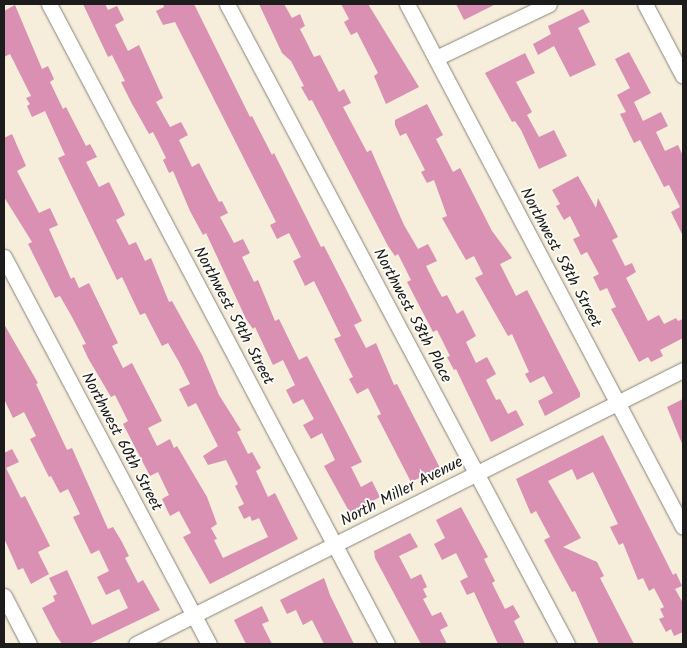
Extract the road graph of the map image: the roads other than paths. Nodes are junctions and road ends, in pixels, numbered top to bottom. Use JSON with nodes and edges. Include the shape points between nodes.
{"nodes":[{"id":1,"x":49,"y":4,"type":"edge"},
{"id":2,"x":228,"y":4,"type":"edge"},
{"id":3,"x":407,"y":4,"type":"edge"},
{"id":4,"x":548,"y":4,"type":"edge"},
{"id":5,"x":645,"y":4,"type":"edge"},
{"id":6,"x":436,"y":58,"type":"junction"},
{"id":7,"x":683,"y":76,"type":"edge"},
{"id":8,"x":4,"y":256,"type":"edge"},
{"id":9,"x":683,"y":370,"type":"edge"},
{"id":10,"x":617,"y":403,"type":"junction"},
{"id":11,"x":475,"y":474,"type":"junction"},
{"id":12,"x":683,"y":527,"type":"edge"},
{"id":13,"x":334,"y":545,"type":"junction"},
{"id":14,"x":4,"y":596,"type":"edge"},
{"id":15,"x":193,"y":616,"type":"junction"},
{"id":16,"x":29,"y":644,"type":"edge"},
{"id":17,"x":136,"y":644,"type":"edge"},
{"id":18,"x":209,"y":644,"type":"edge"},
{"id":19,"x":387,"y":644,"type":"edge"},
{"id":20,"x":567,"y":644,"type":"edge"}],
"edges":[{"from":1,"to":13,"type":"street","name":"Northwest 59th Street"},
{"from":2,"to":11,"type":"street","name":"Northwest 58th Place"},
{"from":3,"to":6,"type":"street","name":"Northwest 58th Street"},
{"from":4,"to":6,"type":"street"},
{"from":5,"to":7,"type":"street"},
{"from":6,"to":10,"type":"street","name":"Northwest 58th Street"},
{"from":8,"to":15,"type":"street","name":"Northwest 60th Street"},
{"from":9,"to":10,"type":"street","name":"North Miller Avenue"},
{"from":10,"to":11,"type":"street","name":"North Miller Avenue"},
{"from":10,"to":12,"type":"street","name":"Northwest 58th Street"},
{"from":11,"to":13,"type":"street","name":"North Miller Avenue"},
{"from":11,"to":20,"type":"street","name":"Northwest 58th Place"},
{"from":13,"to":15,"type":"street","name":"North Miller Avenue"},
{"from":13,"to":19,"type":"street","name":"Northwest 59th Street"},
{"from":14,"to":16,"type":"street"},
{"from":15,"to":17,"type":"street","name":"North Miller Avenue"},
{"from":15,"to":18,"type":"street","name":"Northwest 60th Street"}]}
